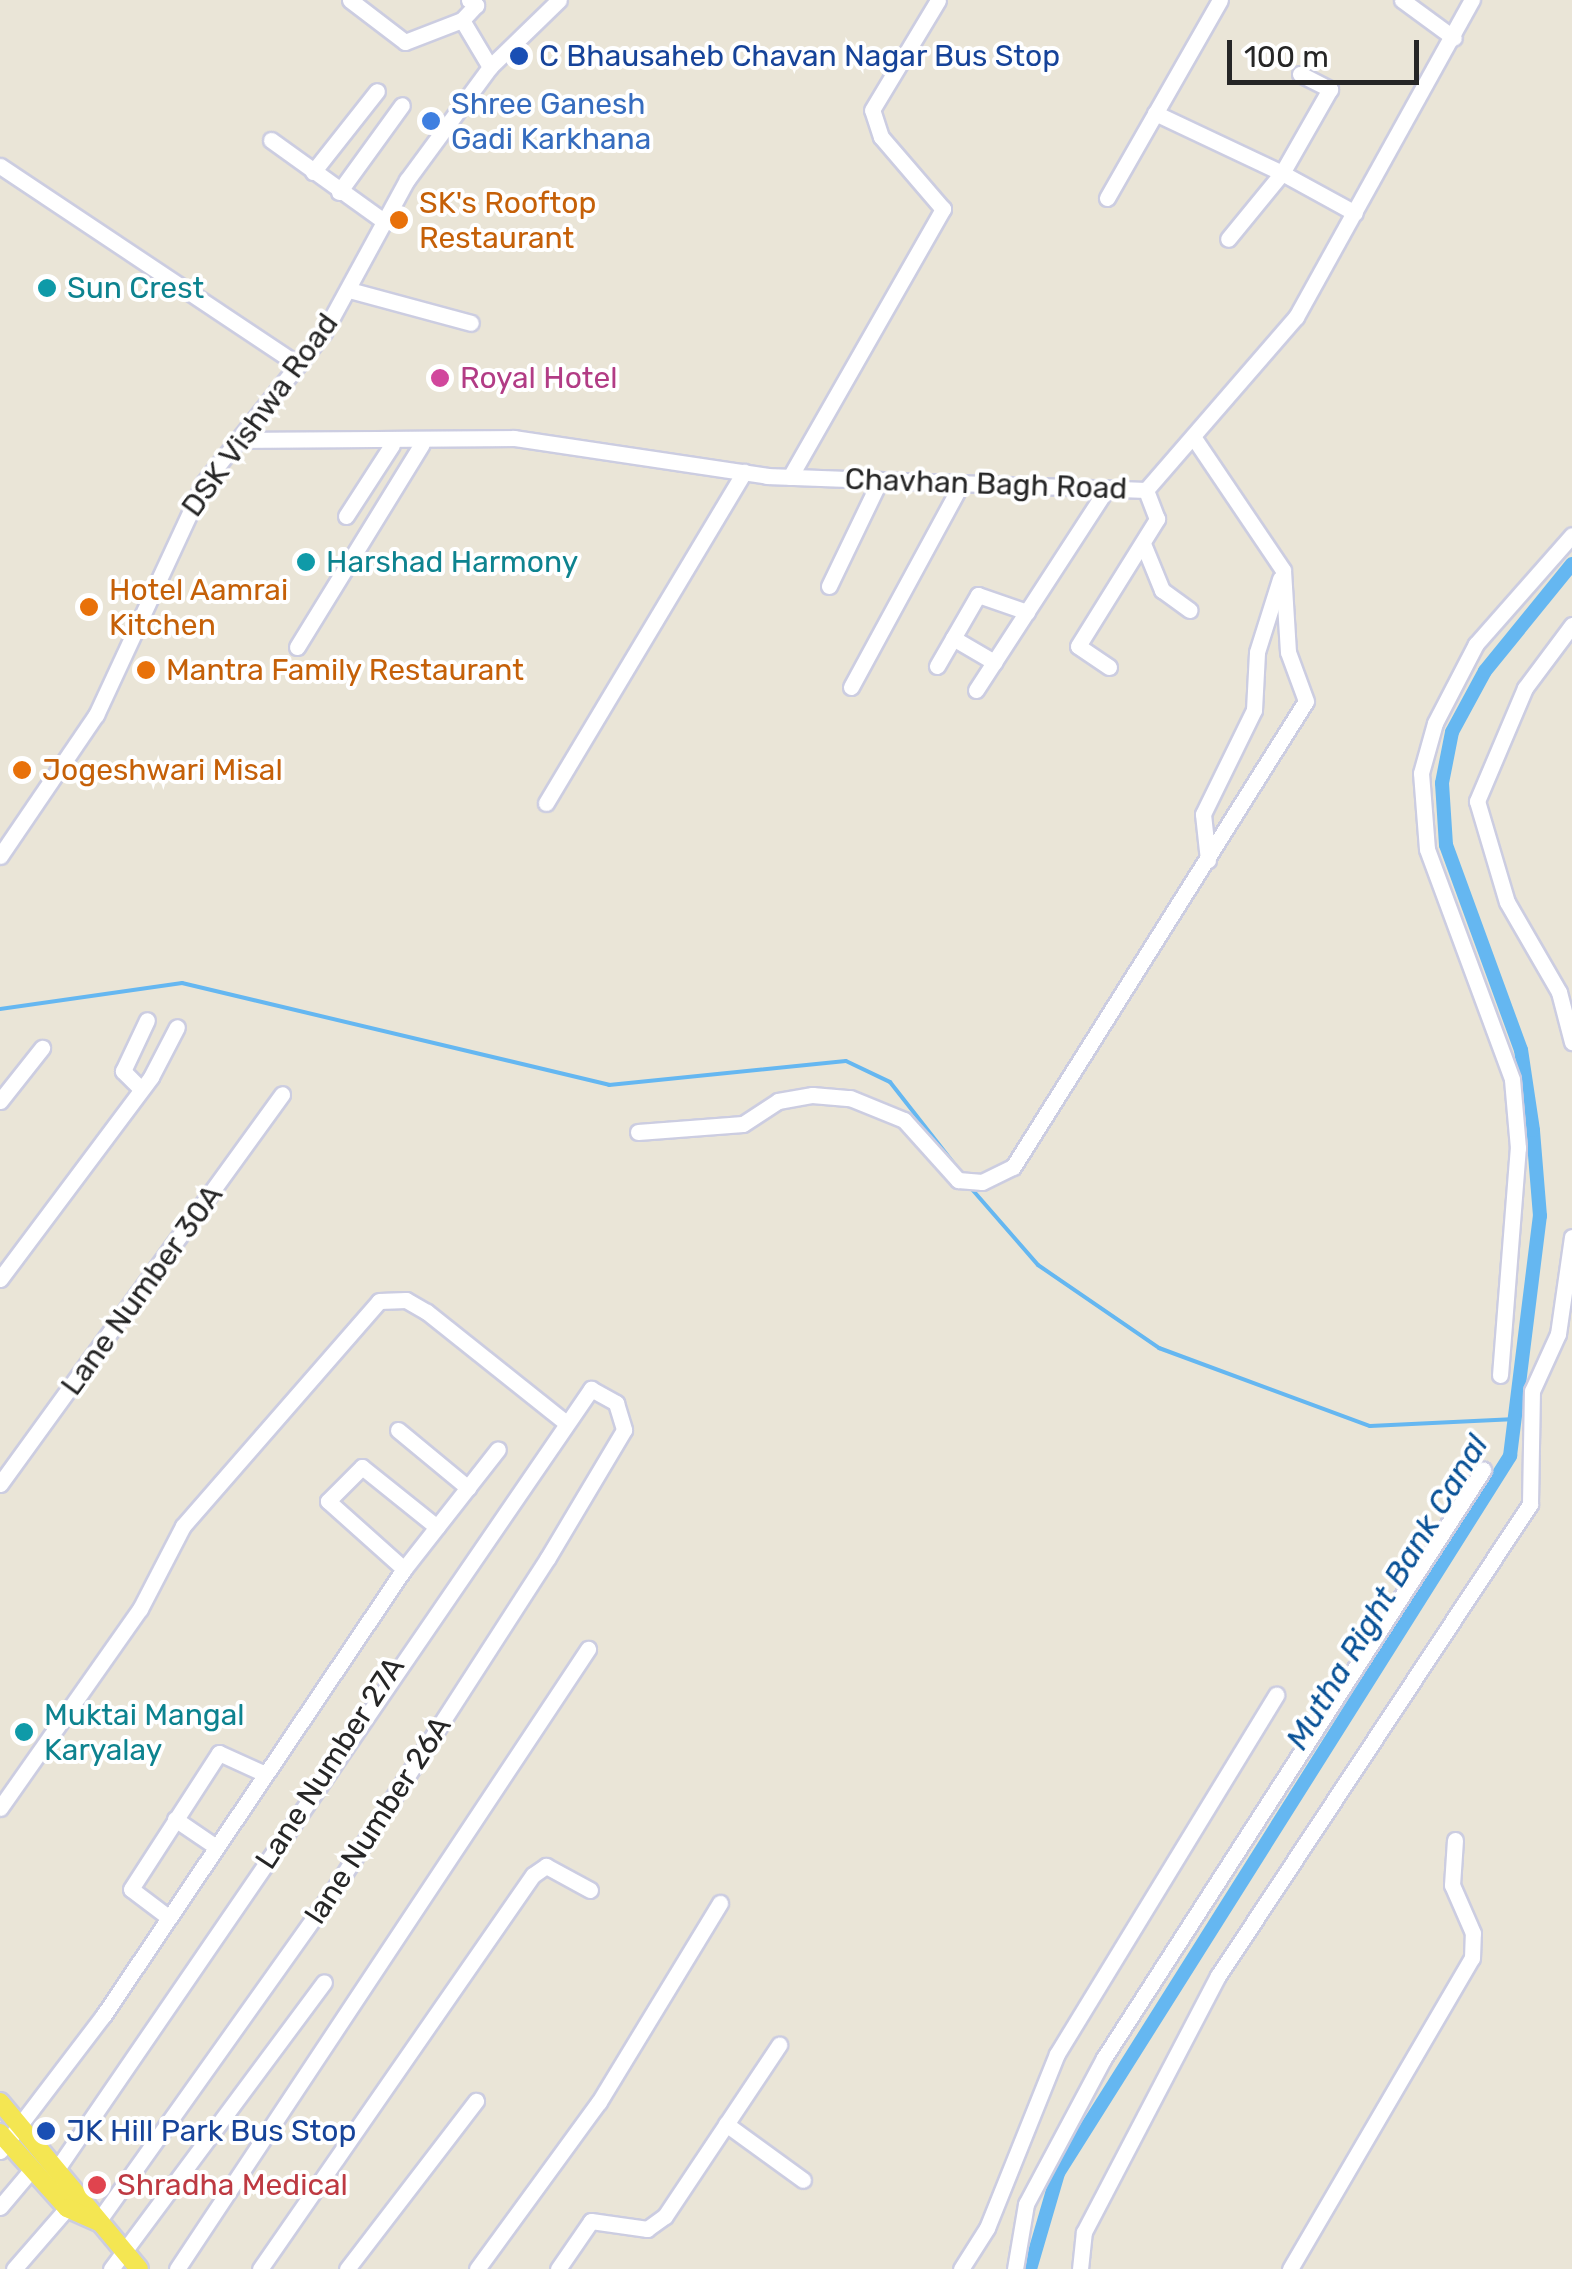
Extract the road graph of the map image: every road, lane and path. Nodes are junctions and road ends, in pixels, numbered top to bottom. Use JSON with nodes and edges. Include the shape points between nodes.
{"nodes":[{"id":1,"x":350,"y":0,"type":"edge"},
{"id":2,"x":469,"y":0,"type":"edge"},
{"id":3,"x":558,"y":0,"type":"edge"},
{"id":4,"x":938,"y":0,"type":"edge"},
{"id":5,"x":1220,"y":0,"type":"edge"},
{"id":6,"x":1402,"y":0,"type":"edge"},
{"id":7,"x":1472,"y":0,"type":"edge"},
{"id":8,"x":462,"y":20,"type":"junction"},
{"id":9,"x":1454,"y":38,"type":"junction"},
{"id":10,"x":490,"y":67,"type":"junction"},
{"id":11,"x":1300,"y":74,"type":"dead end"},
{"id":12,"x":377,"y":91,"type":"dead end"},
{"id":13,"x":402,"y":105,"type":"dead end"},
{"id":14,"x":1156,"y":114,"type":"junction"},
{"id":15,"x":271,"y":140,"type":"dead end"},
{"id":16,"x":0,"y":166,"type":"edge"},
{"id":17,"x":313,"y":172,"type":"junction"},
{"id":18,"x":1282,"y":172,"type":"junction"},
{"id":19,"x":339,"y":192,"type":"junction"},
{"id":20,"x":1107,"y":198,"type":"dead end"},
{"id":21,"x":1356,"y":212,"type":"junction"},
{"id":22,"x":384,"y":222,"type":"junction"},
{"id":23,"x":1228,"y":239,"type":"dead end"},
{"id":24,"x":349,"y":290,"type":"junction"},
{"id":25,"x":471,"y":323,"type":"dead end"},
{"id":26,"x":298,"y":365,"type":"junction"},
{"id":27,"x":1194,"y":438,"type":"junction"},
{"id":28,"x":238,"y":440,"type":"junction"},
{"id":29,"x":422,"y":444,"type":"junction"},
{"id":30,"x":392,"y":445,"type":"junction"},
{"id":31,"x":744,"y":472,"type":"junction"},
{"id":32,"x":790,"y":477,"type":"junction"},
{"id":33,"x":880,"y":480,"type":"junction"},
{"id":34,"x":960,"y":484,"type":"junction"},
{"id":35,"x":1146,"y":490,"type":"junction"},
{"id":36,"x":1105,"y":492,"type":"junction"},
{"id":37,"x":346,"y":516,"type":"dead end"},
{"id":38,"x":1572,"y":534,"type":"edge"},
{"id":39,"x":1144,"y":546,"type":"junction"},
{"id":40,"x":1283,"y":570,"type":"junction"},
{"id":41,"x":829,"y":586,"type":"dead end"},
{"id":42,"x":1190,"y":610,"type":"dead end"},
{"id":43,"x":1027,"y":612,"type":"junction"},
{"id":44,"x":1572,"y":625,"type":"edge"},
{"id":45,"x":953,"y":638,"type":"junction"},
{"id":46,"x":296,"y":647,"type":"dead end"},
{"id":47,"x":994,"y":662,"type":"junction"},
{"id":48,"x":937,"y":666,"type":"dead end"},
{"id":49,"x":1108,"y":667,"type":"dead end"},
{"id":50,"x":851,"y":687,"type":"dead end"},
{"id":51,"x":976,"y":690,"type":"dead end"},
{"id":52,"x":546,"y":803,"type":"dead end"},
{"id":53,"x":0,"y":856,"type":"edge"},
{"id":54,"x":1208,"y":860,"type":"junction"},
{"id":55,"x":146,"y":1020,"type":"dead end"},
{"id":56,"x":176,"y":1027,"type":"dead end"},
{"id":57,"x":1572,"y":1042,"type":"edge"},
{"id":58,"x":42,"y":1048,"type":"dead end"},
{"id":59,"x":136,"y":1085,"type":"junction"},
{"id":60,"x":282,"y":1094,"type":"dead end"},
{"id":61,"x":0,"y":1101,"type":"edge"},
{"id":62,"x":638,"y":1132,"type":"dead end"},
{"id":63,"x":1572,"y":1237,"type":"edge"},
{"id":64,"x":0,"y":1279,"type":"edge"},
{"id":65,"x":1500,"y":1375,"type":"dead end"},
{"id":66,"x":616,"y":1403,"type":"joint"},
{"id":67,"x":566,"y":1423,"type":"junction"},
{"id":68,"x":398,"y":1430,"type":"dead end"},
{"id":69,"x":498,"y":1449,"type":"dead end"},
{"id":70,"x":1483,"y":1470,"type":"dead end"},
{"id":71,"x":0,"y":1484,"type":"edge"},
{"id":72,"x":468,"y":1488,"type":"junction"},
{"id":73,"x":437,"y":1527,"type":"junction"},
{"id":74,"x":404,"y":1569,"type":"junction"},
{"id":75,"x":588,"y":1649,"type":"dead end"},
{"id":76,"x":1276,"y":1695,"type":"dead end"},
{"id":77,"x":264,"y":1774,"type":"junction"},
{"id":78,"x":0,"y":1808,"type":"edge"},
{"id":79,"x":175,"y":1819,"type":"junction"},
{"id":80,"x":1455,"y":1840,"type":"dead end"},
{"id":81,"x":216,"y":1848,"type":"junction"},
{"id":82,"x":590,"y":1890,"type":"dead end"},
{"id":83,"x":720,"y":1902,"type":"dead end"},
{"id":84,"x":168,"y":1917,"type":"junction"},
{"id":85,"x":324,"y":1982,"type":"dead end"},
{"id":86,"x":778,"y":2045,"type":"dead end"},
{"id":87,"x":476,"y":2101,"type":"dead end"},
{"id":88,"x":0,"y":2102,"type":"edge"},
{"id":89,"x":726,"y":2124,"type":"junction"},
{"id":90,"x":22,"y":2126,"type":"junction"},
{"id":91,"x":3,"y":2142,"type":"edge"},
{"id":92,"x":59,"y":2166,"type":"junction"},
{"id":93,"x":32,"y":2169,"type":"junction"},
{"id":94,"x":803,"y":2180,"type":"dead end"},
{"id":95,"x":0,"y":2208,"type":"edge"},
{"id":96,"x":68,"y":2208,"type":"junction"},
{"id":97,"x":98,"y":2222,"type":"junction"},
{"id":98,"x":125,"y":2253,"type":"junction"},
{"id":99,"x":14,"y":2269,"type":"edge"},
{"id":100,"x":110,"y":2269,"type":"edge"},
{"id":101,"x":140,"y":2269,"type":"edge"},
{"id":102,"x":177,"y":2269,"type":"edge"},
{"id":103,"x":260,"y":2269,"type":"edge"},
{"id":104,"x":347,"y":2269,"type":"edge"},
{"id":105,"x":477,"y":2269,"type":"edge"},
{"id":106,"x":558,"y":2269,"type":"edge"},
{"id":107,"x":961,"y":2269,"type":"edge"},
{"id":108,"x":1015,"y":2269,"type":"edge"},
{"id":109,"x":1080,"y":2269,"type":"edge"},
{"id":110,"x":1290,"y":2269,"type":"edge"}],
"edges":[{"from":1,"to":8,"type":"street","via":[[406,42]]},
{"from":2,"to":8,"type":"street","via":[[476,5]]},
{"from":3,"to":10,"type":"street","name":"DSK Vishwa Road"},
{"from":4,"to":32,"type":"street","via":[[872,110],[881,136],[943,209]]},
{"from":5,"to":14,"type":"street"},
{"from":6,"to":9,"type":"street"},
{"from":7,"to":9,"type":"street","name":"Chavhan Bagh Road"},
{"from":8,"to":10,"type":"street"},
{"from":9,"to":21,"type":"street","name":"Chavhan Bagh Road"},
{"from":10,"to":22,"type":"street","name":"DSK Vishwa Road"},
{"from":11,"to":18,"type":"street","via":[[1330,89]]},
{"from":12,"to":17,"type":"street"},
{"from":13,"to":19,"type":"street"},
{"from":14,"to":18,"type":"street"},
{"from":14,"to":20,"type":"street"},
{"from":15,"to":17,"type":"street"},
{"from":16,"to":26,"type":"street"},
{"from":17,"to":19,"type":"street"},
{"from":18,"to":21,"type":"street"},
{"from":18,"to":23,"type":"street"},
{"from":19,"to":22,"type":"street"},
{"from":21,"to":27,"type":"street","name":"Chavhan Bagh Road","via":[[1296,317]]},
{"from":22,"to":24,"type":"street","name":"DSK Vishwa Road"},
{"from":24,"to":25,"type":"street"},
{"from":24,"to":26,"type":"street","name":"DSK Vishwa Road"},
{"from":26,"to":28,"type":"street","name":"DSK Vishwa Road"},
{"from":27,"to":35,"type":"street","name":"Chavhan Bagh Road"},
{"from":27,"to":40,"type":"street"},
{"from":28,"to":30,"type":"street","name":"Chavhan Bagh Road"},
{"from":28,"to":53,"type":"street","name":"DSK Vishwa Road","via":[[169,547],[96,715]]},
{"from":29,"to":30,"type":"street","name":"Chavhan Bagh Road"},
{"from":29,"to":31,"type":"street","name":"Chavhan Bagh Road","via":[[514,438]]},
{"from":29,"to":46,"type":"street"},
{"from":30,"to":37,"type":"street"},
{"from":31,"to":32,"type":"street","name":"Chavhan Bagh Road"},
{"from":31,"to":52,"type":"street"},
{"from":32,"to":33,"type":"street","name":"Chavhan Bagh Road"},
{"from":33,"to":34,"type":"street","name":"Chavhan Bagh Road"},
{"from":33,"to":41,"type":"street"},
{"from":34,"to":36,"type":"street","name":"Chavhan Bagh Road"},
{"from":34,"to":50,"type":"street"},
{"from":35,"to":36,"type":"street","name":"Chavhan Bagh Road"},
{"from":35,"to":39,"type":"street","via":[[1157,513]]},
{"from":36,"to":43,"type":"street"},
{"from":38,"to":65,"type":"street","via":[[1476,644],[1435,723],[1421,773],[1426,849],[1512,1079],[1518,1148]]},
{"from":39,"to":42,"type":"street","via":[[1162,590]]},
{"from":39,"to":49,"type":"street","via":[[1078,646]]},
{"from":40,"to":54,"type":"street","via":[[1257,652],[1254,710],[1203,814]]},
{"from":40,"to":54,"type":"street","via":[[1288,652],[1306,701]]},
{"from":43,"to":45,"type":"street","via":[[978,595]]},
{"from":43,"to":47,"type":"street"},
{"from":44,"to":57,"type":"street","via":[[1525,688],[1478,801],[1507,902],[1558,992]]},
{"from":45,"to":47,"type":"street"},
{"from":45,"to":48,"type":"street"},
{"from":47,"to":51,"type":"street"},
{"from":54,"to":62,"type":"street","via":[[1013,1167],[976,1182],[958,1180],[904,1120],[850,1098],[778,1101],[743,1124]]},
{"from":55,"to":59,"type":"street","via":[[123,1071]]},
{"from":56,"to":59,"type":"street","via":[[151,1077]]},
{"from":58,"to":61,"type":"street"},
{"from":59,"to":64,"type":"street"},
{"from":60,"to":71,"type":"street","name":"Lane Number 30A"},
{"from":63,"to":109,"type":"street","via":[[1558,1334],[1532,1391],[1530,1504],[1218,1976],[1084,2232]]},
{"from":66,"to":67,"type":"street","name":"Lane Number 27A","via":[[591,1389]]},
{"from":66,"to":97,"type":"street","name":"lane Number 26A","via":[[624,1430],[547,1559],[333,1891]]},
{"from":67,"to":78,"type":"street","via":[[427,1312],[406,1300],[379,1301],[184,1526],[140,1608]]},
{"from":67,"to":92,"type":"street","name":"Lane Number 27A"},
{"from":68,"to":72,"type":"street"},
{"from":69,"to":72,"type":"street"},
{"from":70,"to":108,"type":"street","via":[[1095,2073],[1026,2204]]},
{"from":72,"to":73,"type":"street"},
{"from":73,"to":74,"type":"street"},
{"from":73,"to":74,"type":"street","via":[[362,1467],[328,1500]]},
{"from":74,"to":77,"type":"street"},
{"from":75,"to":102,"type":"street"},
{"from":76,"to":107,"type":"street","via":[[1057,2054],[988,2228]]},
{"from":77,"to":79,"type":"street","via":[[222,1750]]},
{"from":77,"to":81,"type":"street"},
{"from":79,"to":81,"type":"street"},
{"from":79,"to":84,"type":"street","via":[[130,1889]]},
{"from":80,"to":110,"type":"street","via":[[1452,1886],[1473,1933],[1472,1958]]},
{"from":81,"to":84,"type":"street"},
{"from":82,"to":103,"type":"street","via":[[546,1866],[533,1875]]},
{"from":83,"to":105,"type":"street","via":[[599,2102]]},
{"from":84,"to":90,"type":"street"},
{"from":85,"to":98,"type":"street"},
{"from":86,"to":89,"type":"street"},
{"from":87,"to":104,"type":"street"},
{"from":88,"to":90,"type":"main road"},
{"from":89,"to":94,"type":"street"},
{"from":89,"to":106,"type":"street","via":[[656,2225],[590,2222]]},
{"from":90,"to":91,"type":"street"},
{"from":90,"to":92,"type":"main road"},
{"from":91,"to":93,"type":"main road"},
{"from":92,"to":97,"type":"main road"},
{"from":93,"to":95,"type":"street"},
{"from":93,"to":96,"type":"main road"},
{"from":96,"to":97,"type":"main road"},
{"from":96,"to":99,"type":"street"},
{"from":97,"to":98,"type":"main road"},
{"from":98,"to":100,"type":"street"},
{"from":98,"to":101,"type":"main road"}]}
